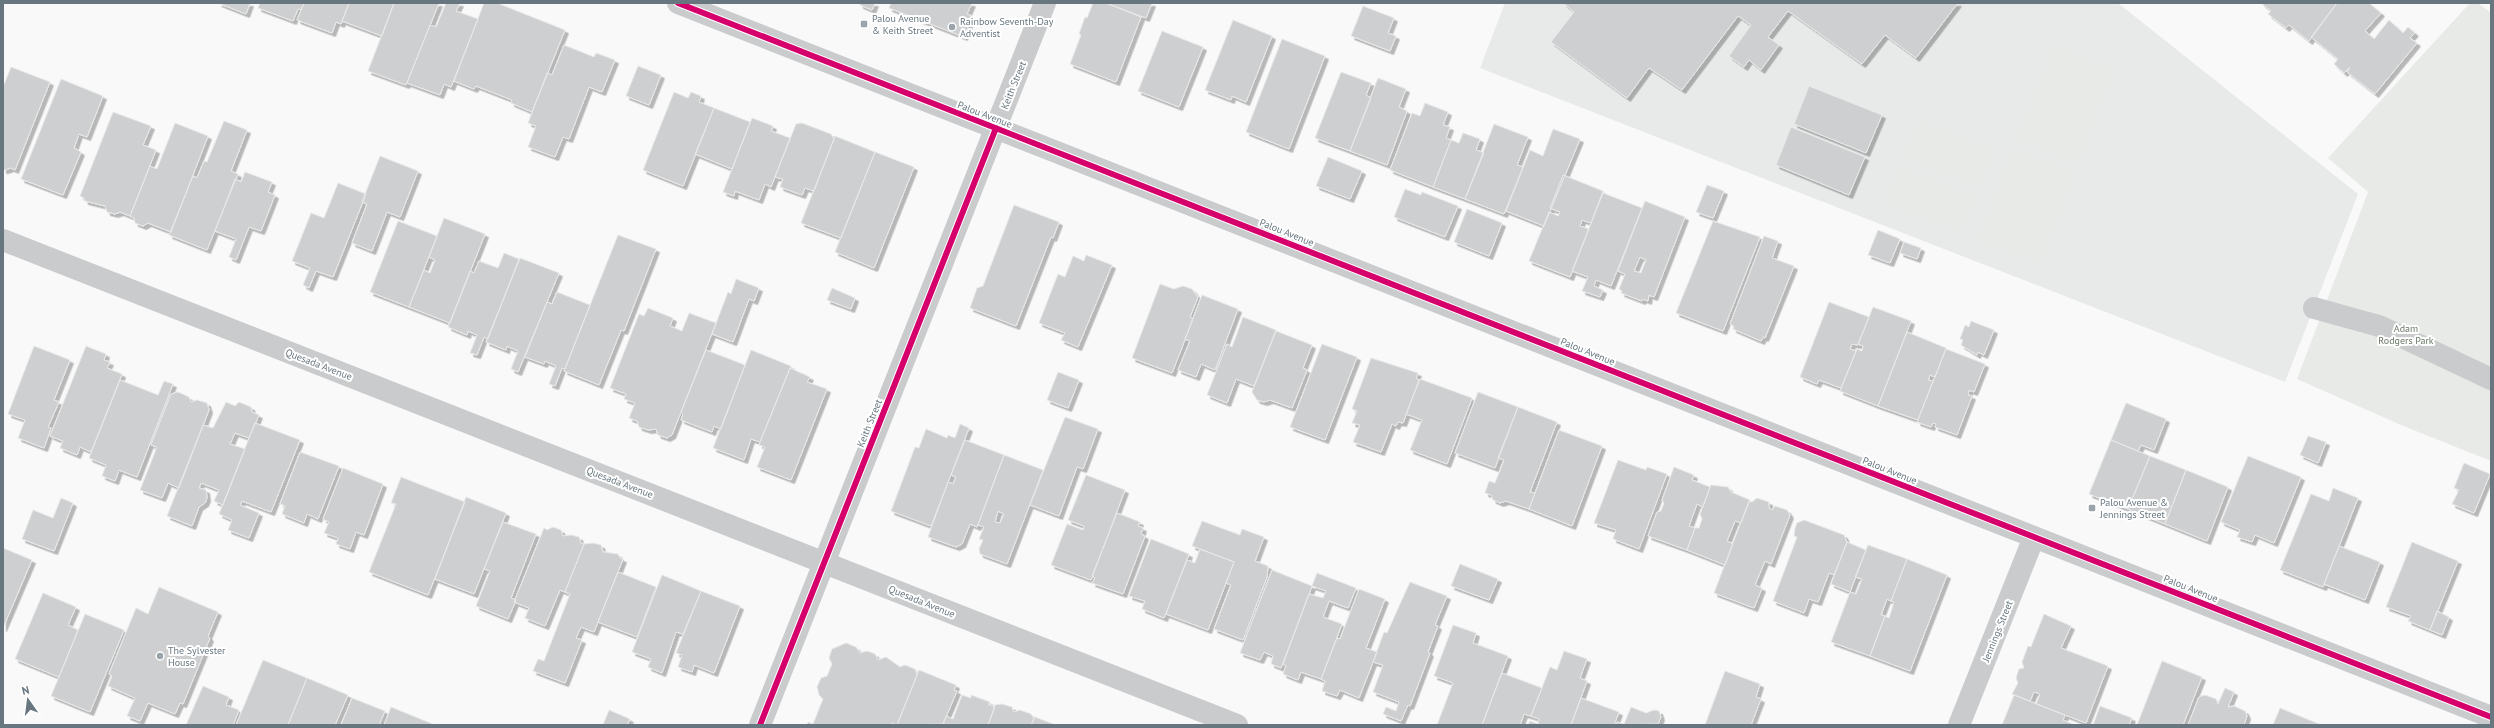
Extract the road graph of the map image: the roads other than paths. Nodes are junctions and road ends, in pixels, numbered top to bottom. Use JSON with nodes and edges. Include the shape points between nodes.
{"nodes":[{"id":1,"x":678,"y":3,"type":"edge"},
{"id":2,"x":1045,"y":3,"type":"edge"},
{"id":3,"x":996,"y":128,"type":"junction"},
{"id":4,"x":3,"y":241,"type":"edge"},
{"id":5,"x":2314,"y":308,"type":"dead end"},
{"id":6,"x":2491,"y":379,"type":"edge"},
{"id":7,"x":2034,"y":537,"type":"junction"},
{"id":8,"x":824,"y":562,"type":"junction"},
{"id":9,"x":2491,"y":717,"type":"edge"},
{"id":10,"x":760,"y":725,"type":"edge"},
{"id":11,"x":1237,"y":725,"type":"edge"},
{"id":12,"x":1959,"y":725,"type":"edge"}],
"edges":[{"from":1,"to":3,"type":"street","name":"Palou Avenue"},
{"from":2,"to":3,"type":"street","name":"Keith Street"},
{"from":3,"to":7,"type":"street","name":"Palou Avenue"},
{"from":3,"to":8,"type":"street","name":"Keith Street"},
{"from":4,"to":8,"type":"street","name":"Quesada Avenue"},
{"from":5,"to":6,"type":"street","via":[[2379,326]]},
{"from":7,"to":9,"type":"street","name":"Palou Avenue"},
{"from":7,"to":12,"type":"street","name":"Jennings Street"},
{"from":8,"to":10,"type":"street","name":"Keith Street"},
{"from":8,"to":11,"type":"street","name":"Quesada Avenue"}]}
